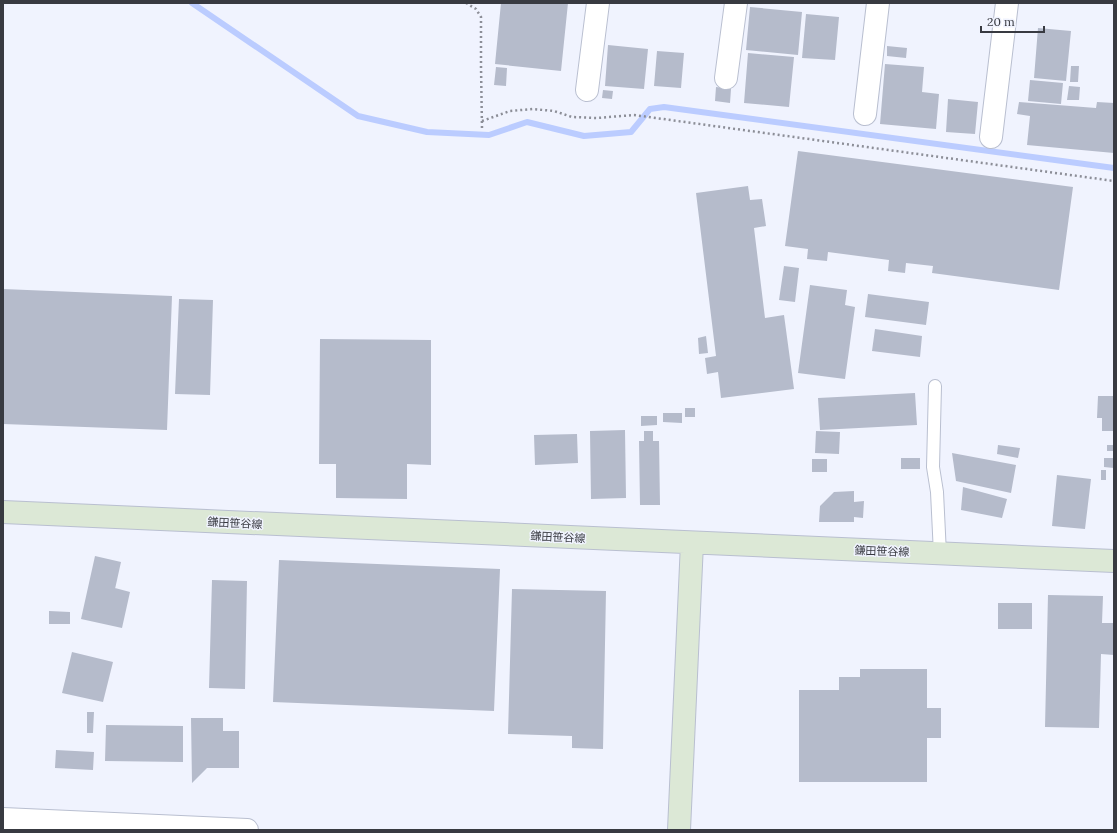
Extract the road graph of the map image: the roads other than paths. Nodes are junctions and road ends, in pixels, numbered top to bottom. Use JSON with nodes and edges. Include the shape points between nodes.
{"nodes":[{"id":1,"x":598,"y":3,"type":"edge"},
{"id":2,"x":736,"y":3,"type":"edge"},
{"id":3,"x":878,"y":3,"type":"edge"},
{"id":4,"x":1006,"y":3,"type":"edge"},
{"id":5,"x":726,"y":78,"type":"dead end"},
{"id":6,"x":587,"y":90,"type":"dead end"},
{"id":7,"x":865,"y":114,"type":"dead end"},
{"id":8,"x":991,"y":137,"type":"dead end"},
{"id":9,"x":935,"y":386,"type":"dead end"},
{"id":10,"x":3,"y":512,"type":"edge"},
{"id":11,"x":692,"y":543,"type":"junction"},
{"id":12,"x":940,"y":554,"type":"junction"},
{"id":13,"x":1114,"y":561,"type":"edge"},
{"id":14,"x":3,"y":819,"type":"edge"},
{"id":15,"x":152,"y":828,"type":"edge"},
{"id":16,"x":247,"y":830,"type":"edge"},
{"id":17,"x":679,"y":830,"type":"edge"}],
"edges":[{"from":1,"to":6,"type":"street"},
{"from":2,"to":5,"type":"street"},
{"from":3,"to":7,"type":"street"},
{"from":4,"to":8,"type":"street"},
{"from":9,"to":12,"type":"lane","via":[[933,467]]},
{"from":10,"to":11,"type":"street","name":"鎌田笹谷線"},
{"from":11,"to":12,"type":"street","name":"鎌田笹谷線"},
{"from":11,"to":17,"type":"street"},
{"from":12,"to":13,"type":"street","name":"鎌田笹谷線"},
{"from":14,"to":15,"type":"street"},
{"from":15,"to":16,"type":"street"}]}
